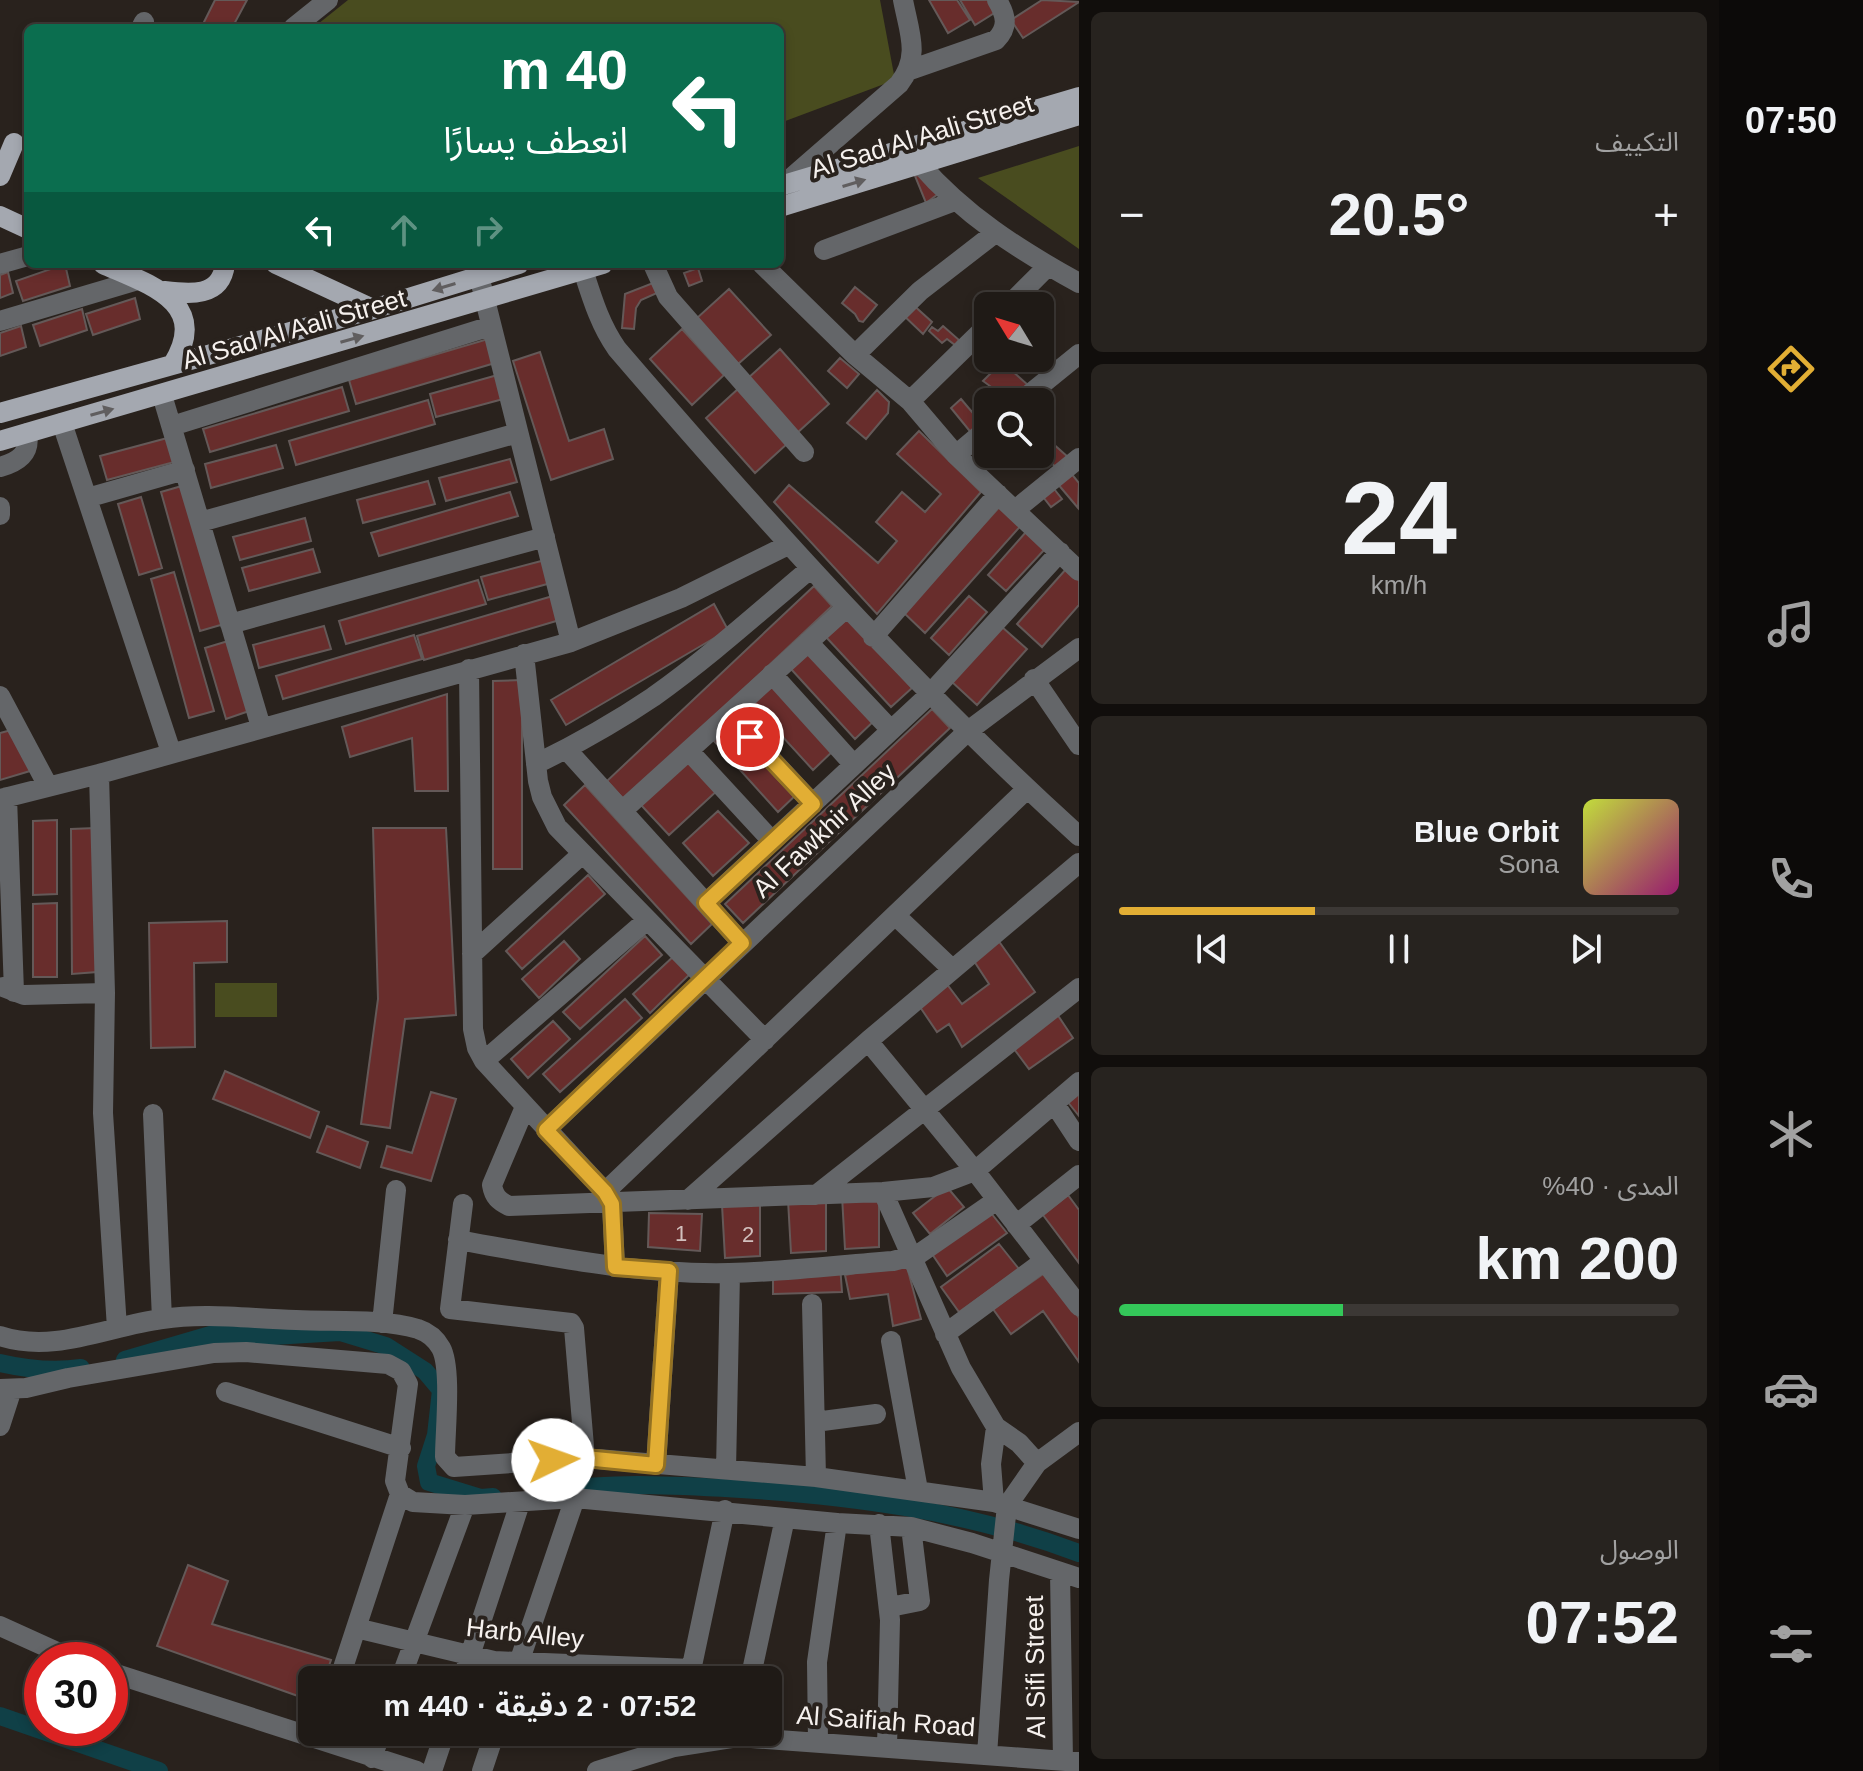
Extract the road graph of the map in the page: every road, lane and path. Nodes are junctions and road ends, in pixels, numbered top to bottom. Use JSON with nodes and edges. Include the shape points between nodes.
{"nodes":[{"id":1,"x":328,"y":0,"type":"edge"},
{"id":2,"x":903,"y":0,"type":"edge"},
{"id":3,"x":997,"y":0,"type":"edge"},
{"id":4,"x":298,"y":24,"type":"edge"},
{"id":5,"x":910,"y":70,"type":"junction"},
{"id":6,"x":1079,"y":97,"type":"edge"},
{"id":7,"x":1079,"y":115,"type":"edge"},
{"id":8,"x":14,"y":143,"type":"edge"},
{"id":9,"x":919,"y":163,"type":"junction"},
{"id":10,"x":0,"y":176,"type":"edge"},
{"id":11,"x":784,"y":184,"type":"edge"},
{"id":12,"x":784,"y":185,"type":"edge"},
{"id":13,"x":955,"y":201,"type":"junction"},
{"id":14,"x":784,"y":206,"type":"edge"},
{"id":15,"x":0,"y":216,"type":"edge"},
{"id":16,"x":24,"y":227,"type":"edge"},
{"id":17,"x":995,"y":233,"type":"junction"},
{"id":18,"x":824,"y":250,"type":"dead end"},
{"id":19,"x":24,"y":257,"type":"edge"},
{"id":20,"x":0,"y":264,"type":"edge"},
{"id":21,"x":1048,"y":266,"type":"junction"},
{"id":22,"x":112,"y":268,"type":"edge"},
{"id":23,"x":224,"y":268,"type":"edge"},
{"id":24,"x":285,"y":268,"type":"edge"},
{"id":25,"x":506,"y":268,"type":"edge"},
{"id":26,"x":533,"y":268,"type":"edge"},
{"id":27,"x":590,"y":268,"type":"edge"},
{"id":28,"x":593,"y":268,"type":"edge"},
{"id":29,"x":655,"y":268,"type":"edge"},
{"id":30,"x":766,"y":268,"type":"edge"},
{"id":31,"x":479,"y":276,"type":"junction"},
{"id":32,"x":138,"y":280,"type":"junction"},
{"id":33,"x":1079,"y":283,"type":"edge"},
{"id":34,"x":538,"y":284,"type":"junction"},
{"id":35,"x":164,"y":291,"type":"junction"},
{"id":36,"x":1022,"y":292,"type":"edge"},
{"id":37,"x":485,"y":300,"type":"junction"},
{"id":38,"x":373,"y":309,"type":"junction"},
{"id":39,"x":0,"y":321,"type":"edge"},
{"id":40,"x":491,"y":326,"type":"junction"},
{"id":41,"x":974,"y":339,"type":"edge"},
{"id":42,"x":1079,"y":354,"type":"edge"},
{"id":43,"x":855,"y":355,"type":"junction"},
{"id":44,"x":173,"y":364,"type":"junction"},
{"id":45,"x":1037,"y":388,"type":"edge"},
{"id":46,"x":162,"y":395,"type":"junction"},
{"id":47,"x":910,"y":401,"type":"junction"},
{"id":48,"x":0,"y":413,"type":"edge"},
{"id":49,"x":62,"y":423,"type":"junction"},
{"id":50,"x":172,"y":426,"type":"junction"},
{"id":51,"x":27,"y":433,"type":"junction"},
{"id":52,"x":518,"y":433,"type":"junction"},
{"id":53,"x":974,"y":440,"type":"edge"},
{"id":54,"x":0,"y":441,"type":"edge"},
{"id":55,"x":804,"y":452,"type":"dead end"},
{"id":56,"x":956,"y":455,"type":"junction"},
{"id":57,"x":1079,"y":458,"type":"edge"},
{"id":58,"x":0,"y":467,"type":"edge"},
{"id":59,"x":185,"y":470,"type":"junction"},
{"id":60,"x":998,"y":494,"type":"junction"},
{"id":61,"x":87,"y":498,"type":"junction"},
{"id":62,"x":0,"y":507,"type":"edge"},
{"id":63,"x":1015,"y":510,"type":"junction"},
{"id":64,"x":0,"y":515,"type":"edge"},
{"id":65,"x":200,"y":522,"type":"junction"},
{"id":66,"x":545,"y":537,"type":"junction"},
{"id":67,"x":788,"y":545,"type":"junction"},
{"id":68,"x":1072,"y":560,"type":"edge"},
{"id":69,"x":810,"y":569,"type":"junction"},
{"id":70,"x":846,"y":608,"type":"junction"},
{"id":71,"x":230,"y":624,"type":"junction"},
{"id":72,"x":873,"y":637,"type":"junction"},
{"id":73,"x":571,"y":642,"type":"junction"},
{"id":74,"x":808,"y":642,"type":"junction"},
{"id":75,"x":1079,"y":648,"type":"edge"},
{"id":76,"x":524,"y":654,"type":"junction"},
{"id":77,"x":469,"y":669,"type":"junction"},
{"id":78,"x":772,"y":674,"type":"junction"},
{"id":79,"x":1034,"y":679,"type":"junction"},
{"id":80,"x":930,"y":694,"type":"junction"},
{"id":81,"x":0,"y":696,"type":"edge"},
{"id":82,"x":729,"y":714,"type":"junction"},
{"id":83,"x":261,"y":727,"type":"junction"},
{"id":84,"x":891,"y":730,"type":"junction"},
{"id":85,"x":968,"y":731,"type":"junction"},
{"id":86,"x":1078,"y":740,"type":"edge"},
{"id":87,"x":566,"y":749,"type":"junction"},
{"id":88,"x":689,"y":751,"type":"junction"},
{"id":89,"x":171,"y":752,"type":"junction"},
{"id":90,"x":536,"y":764,"type":"junction"},
{"id":91,"x":854,"y":765,"type":"junction"},
{"id":92,"x":99,"y":774,"type":"junction"},
{"id":93,"x":48,"y":786,"type":"junction"},
{"id":94,"x":1027,"y":789,"type":"junction"},
{"id":95,"x":4,"y":798,"type":"edge"},
{"id":96,"x":813,"y":804,"type":"junction"},
{"id":97,"x":622,"y":811,"type":"junction"},
{"id":98,"x":1079,"y":836,"type":"edge"},
{"id":99,"x":772,"y":841,"type":"junction"},
{"id":100,"x":581,"y":855,"type":"junction"},
{"id":101,"x":1079,"y":863,"type":"edge"},
{"id":102,"x":706,"y":903,"type":"junction"},
{"id":103,"x":895,"y":915,"type":"junction"},
{"id":104,"x":646,"y":921,"type":"junction"},
{"id":105,"x":742,"y":943,"type":"junction"},
{"id":106,"x":472,"y":954,"type":"junction"},
{"id":107,"x":952,"y":969,"type":"junction"},
{"id":108,"x":704,"y":979,"type":"junction"},
{"id":109,"x":7,"y":988,"type":"edge"},
{"id":110,"x":1079,"y":988,"type":"edge"},
{"id":111,"x":105,"y":993,"type":"junction"},
{"id":112,"x":765,"y":1040,"type":"junction"},
{"id":113,"x":868,"y":1041,"type":"junction"},
{"id":114,"x":484,"y":1061,"type":"junction"},
{"id":115,"x":1079,"y":1082,"type":"edge"},
{"id":116,"x":1054,"y":1103,"type":"junction"},
{"id":117,"x":525,"y":1107,"type":"junction"},
{"id":118,"x":924,"y":1109,"type":"junction"},
{"id":119,"x":153,"y":1114,"type":"dead end"},
{"id":120,"x":546,"y":1130,"type":"junction"},
{"id":121,"x":1079,"y":1141,"type":"edge"},
{"id":122,"x":975,"y":1171,"type":"junction"},
{"id":123,"x":1079,"y":1175,"type":"edge"},
{"id":124,"x":396,"y":1190,"type":"dead end"},
{"id":125,"x":883,"y":1192,"type":"junction"},
{"id":126,"x":816,"y":1195,"type":"junction"},
{"id":127,"x":609,"y":1198,"type":"junction"},
{"id":128,"x":688,"y":1200,"type":"junction"},
{"id":129,"x":997,"y":1200,"type":"junction"},
{"id":130,"x":463,"y":1204,"type":"dead end"},
{"id":131,"x":1016,"y":1225,"type":"junction"},
{"id":132,"x":458,"y":1240,"type":"junction"},
{"id":133,"x":911,"y":1258,"type":"junction"},
{"id":134,"x":1044,"y":1261,"type":"junction"},
{"id":135,"x":615,"y":1267,"type":"junction"},
{"id":136,"x":669,"y":1271,"type":"junction"},
{"id":137,"x":730,"y":1273,"type":"junction"},
{"id":138,"x":812,"y":1304,"type":"dead end"},
{"id":139,"x":1079,"y":1305,"type":"edge"},
{"id":140,"x":162,"y":1319,"type":"junction"},
{"id":141,"x":382,"y":1323,"type":"junction"},
{"id":142,"x":117,"y":1328,"type":"junction"},
{"id":143,"x":945,"y":1334,"type":"junction"},
{"id":144,"x":0,"y":1336,"type":"edge"},
{"id":145,"x":891,"y":1341,"type":"dead end"},
{"id":146,"x":6,"y":1389,"type":"edge"},
{"id":147,"x":226,"y":1392,"type":"dead end"},
{"id":148,"x":876,"y":1414,"type":"dead end"},
{"id":149,"x":815,"y":1422,"type":"junction"},
{"id":150,"x":0,"y":1426,"type":"edge"},
{"id":151,"x":996,"y":1427,"type":"junction"},
{"id":152,"x":1079,"y":1432,"type":"edge"},
{"id":153,"x":401,"y":1448,"type":"junction"},
{"id":154,"x":585,"y":1458,"type":"junction"},
{"id":155,"x":1037,"y":1463,"type":"junction"},
{"id":156,"x":656,"y":1465,"type":"junction"},
{"id":157,"x":726,"y":1470,"type":"junction"},
{"id":158,"x":816,"y":1477,"type":"junction"},
{"id":159,"x":918,"y":1490,"type":"junction"},
{"id":160,"x":400,"y":1494,"type":"junction"},
{"id":161,"x":575,"y":1498,"type":"junction"},
{"id":162,"x":520,"y":1503,"type":"junction"},
{"id":163,"x":1000,"y":1504,"type":"junction"},
{"id":164,"x":465,"y":1505,"type":"junction"},
{"id":165,"x":725,"y":1510,"type":"junction"},
{"id":166,"x":785,"y":1518,"type":"junction"},
{"id":167,"x":837,"y":1523,"type":"junction"},
{"id":168,"x":879,"y":1524,"type":"junction"},
{"id":169,"x":911,"y":1527,"type":"junction"},
{"id":170,"x":1079,"y":1529,"type":"edge"},
{"id":171,"x":1001,"y":1553,"type":"junction"},
{"id":172,"x":1070,"y":1575,"type":"edge"},
{"id":173,"x":890,"y":1607,"type":"junction"},
{"id":174,"x":0,"y":1626,"type":"edge"},
{"id":175,"x":356,"y":1628,"type":"junction"},
{"id":176,"x":35,"y":1642,"type":"edge"},
{"id":177,"x":414,"y":1643,"type":"junction"},
{"id":178,"x":470,"y":1657,"type":"junction"},
{"id":179,"x":344,"y":1666,"type":"edge"},
{"id":180,"x":405,"y":1666,"type":"edge"},
{"id":181,"x":467,"y":1666,"type":"edge"},
{"id":182,"x":498,"y":1666,"type":"edge"},
{"id":183,"x":518,"y":1666,"type":"edge"},
{"id":184,"x":692,"y":1666,"type":"edge"},
{"id":185,"x":753,"y":1666,"type":"edge"},
{"id":186,"x":128,"y":1677,"type":"edge"},
{"id":187,"x":298,"y":1728,"type":"edge"},
{"id":188,"x":782,"y":1738,"type":"edge"},
{"id":189,"x":818,"y":1741,"type":"junction"},
{"id":190,"x":346,"y":1746,"type":"edge"},
{"id":191,"x":376,"y":1746,"type":"edge"},
{"id":192,"x":440,"y":1746,"type":"edge"},
{"id":193,"x":490,"y":1746,"type":"edge"},
{"id":194,"x":661,"y":1746,"type":"edge"},
{"id":195,"x":887,"y":1747,"type":"junction"},
{"id":196,"x":987,"y":1755,"type":"junction"},
{"id":197,"x":372,"y":1758,"type":"junction"},
{"id":198,"x":1071,"y":1761,"type":"edge"},
{"id":199,"x":417,"y":1771,"type":"edge"},
{"id":200,"x":432,"y":1771,"type":"edge"},
{"id":201,"x":482,"y":1771,"type":"edge"},
{"id":202,"x":597,"y":1771,"type":"edge"}],
"edges":[{"from":1,"to":4,"type":"street"},
{"from":2,"to":5,"type":"street","via":[[913,51]]},
{"from":3,"to":5,"type":"street","via":[[1006,21],[996,40]]},
{"from":5,"to":11,"type":"street"},
{"from":6,"to":12,"type":"main road","name":"Al Sad Al Aali Street"},
{"from":7,"to":9,"type":"main road","name":"Al Sad Al Aali Street"},
{"from":8,"to":10,"type":"main road"},
{"from":9,"to":13,"type":"street"},
{"from":14,"to":9,"type":"main road","name":"Al Sad Al Aali Street","one_way":true},
{"from":13,"to":17,"type":"street"},
{"from":13,"to":18,"type":"street"},
{"from":15,"to":16,"type":"main road"},
{"from":17,"to":21,"type":"street"},
{"from":17,"to":43,"type":"street","via":[[920,291]]},
{"from":19,"to":20,"type":"street"},
{"from":21,"to":33,"type":"street"},
{"from":21,"to":36,"type":"street"},
{"from":22,"to":32,"type":"main road"},
{"from":23,"to":35,"type":"main road","via":[[208,291]]},
{"from":24,"to":38,"type":"main road"},
{"from":25,"to":31,"type":"main road","name":"Al Sad Al Aali Street"},
{"from":26,"to":34,"type":"main road"},
{"from":27,"to":34,"type":"main road","name":"Al Sad Al Aali Street"},
{"from":28,"to":67,"type":"street","via":[[596,311],[607,335]]},
{"from":29,"to":55,"type":"street","via":[[668,297]]},
{"from":30,"to":43,"type":"street"},
{"from":31,"to":37,"type":"street"},
{"from":31,"to":38,"type":"main road","name":"Al Sad Al Aali Street","one_way":true},
{"from":32,"to":35,"type":"main road"},
{"from":32,"to":39,"type":"street"},
{"from":34,"to":37,"type":"main road","name":"Al Sad Al Aali Street"},
{"from":35,"to":44,"type":"main road","via":[[183,317],[182,350]]},
{"from":37,"to":40,"type":"street"},
{"from":46,"to":37,"type":"main road","name":"Al Sad Al Aali Street","one_way":true},
{"from":38,"to":44,"type":"main road","name":"Al Sad Al Aali Street"},
{"from":40,"to":50,"type":"street"},
{"from":40,"to":52,"type":"street"},
{"from":41,"to":47,"type":"street"},
{"from":42,"to":45,"type":"street"},
{"from":43,"to":47,"type":"street"},
{"from":44,"to":48,"type":"main road","name":"Al Sad Al Aali Street"},
{"from":49,"to":46,"type":"main road","name":"Al Sad Al Aali Street","one_way":true},
{"from":46,"to":50,"type":"street"},
{"from":47,"to":56,"type":"street"},
{"from":49,"to":51,"type":"main road","name":"Al Sad Al Aali Street"},
{"from":49,"to":61,"type":"street"},
{"from":50,"to":59,"type":"street"},
{"from":51,"to":54,"type":"main road","name":"Al Sad Al Aali Street"},
{"from":51,"to":58,"type":"street","via":[[28,447],[21,458]]},
{"from":52,"to":65,"type":"street"},
{"from":52,"to":66,"type":"street"},
{"from":53,"to":56,"type":"street"},
{"from":56,"to":60,"type":"street"},
{"from":57,"to":63,"type":"street"},
{"from":59,"to":61,"type":"street"},
{"from":59,"to":65,"type":"street"},
{"from":60,"to":63,"type":"street"},
{"from":60,"to":72,"type":"street"},
{"from":61,"to":89,"type":"street"},
{"from":62,"to":64,"type":"street"},
{"from":63,"to":68,"type":"street"},
{"from":65,"to":71,"type":"street"},
{"from":66,"to":71,"type":"street"},
{"from":66,"to":73,"type":"street"},
{"from":67,"to":69,"type":"street"},
{"from":67,"to":73,"type":"street","via":[[681,598]]},
{"from":68,"to":80,"type":"street"},
{"from":69,"to":70,"type":"street"},
{"from":69,"to":87,"type":"street","via":[[652,697]]},
{"from":70,"to":72,"type":"street"},
{"from":70,"to":74,"type":"street"},
{"from":71,"to":83,"type":"street"},
{"from":72,"to":80,"type":"street"},
{"from":73,"to":76,"type":"street"},
{"from":74,"to":78,"type":"street"},
{"from":74,"to":84,"type":"street"},
{"from":75,"to":79,"type":"street","name":"Al Fawkhir Alley"},
{"from":76,"to":77,"type":"street"},
{"from":76,"to":90,"type":"street"},
{"from":77,"to":83,"type":"street"},
{"from":77,"to":106,"type":"street"},
{"from":78,"to":82,"type":"street"},
{"from":78,"to":91,"type":"street"},
{"from":79,"to":85,"type":"street","name":"Al Fawkhir Alley"},
{"from":79,"to":86,"type":"street"},
{"from":80,"to":84,"type":"street"},
{"from":80,"to":85,"type":"street"},
{"from":81,"to":93,"type":"street"},
{"from":82,"to":88,"type":"street"},
{"from":82,"to":96,"type":"street"},
{"from":83,"to":89,"type":"street"},
{"from":84,"to":91,"type":"street"},
{"from":85,"to":94,"type":"street"},
{"from":85,"to":105,"type":"street","name":"Al Fawkhir Alley"},
{"from":87,"to":90,"type":"street"},
{"from":87,"to":97,"type":"street"},
{"from":88,"to":97,"type":"street"},
{"from":88,"to":99,"type":"street"},
{"from":89,"to":92,"type":"street"},
{"from":90,"to":100,"type":"street","via":[[548,812]]},
{"from":91,"to":96,"type":"street"},
{"from":92,"to":93,"type":"street"},
{"from":92,"to":111,"type":"street"},
{"from":93,"to":95,"type":"street"},
{"from":94,"to":98,"type":"street"},
{"from":94,"to":103,"type":"street"},
{"from":95,"to":109,"type":"street"},
{"from":96,"to":99,"type":"street"},
{"from":97,"to":102,"type":"street"},
{"from":99,"to":102,"type":"street"},
{"from":100,"to":104,"type":"street"},
{"from":100,"to":106,"type":"street"},
{"from":101,"to":107,"type":"street"},
{"from":102,"to":105,"type":"street"},
{"from":103,"to":107,"type":"street"},
{"from":103,"to":112,"type":"street"},
{"from":104,"to":108,"type":"street"},
{"from":104,"to":114,"type":"street"},
{"from":105,"to":108,"type":"street","name":"Al Fawkhir Alley"},
{"from":106,"to":114,"type":"street","via":[[473,1029]]},
{"from":107,"to":113,"type":"street"},
{"from":108,"to":112,"type":"street"},
{"from":108,"to":120,"type":"street","name":"Al Fawkhir Alley"},
{"from":109,"to":111,"type":"street","via":[[24,995]]},
{"from":110,"to":118,"type":"street"},
{"from":111,"to":142,"type":"street","via":[[103,1113]]},
{"from":112,"to":127,"type":"street"},
{"from":113,"to":118,"type":"street"},
{"from":113,"to":128,"type":"street"},
{"from":114,"to":117,"type":"street"},
{"from":115,"to":116,"type":"street"},
{"from":116,"to":121,"type":"street"},
{"from":116,"to":122,"type":"street"},
{"from":117,"to":120,"type":"street"},
{"from":117,"to":127,"type":"street","via":[[492,1185],[499,1201],[509,1206]]},
{"from":118,"to":122,"type":"street"},
{"from":118,"to":126,"type":"street"},
{"from":119,"to":140,"type":"street"},
{"from":120,"to":127,"type":"street"},
{"from":122,"to":125,"type":"street","via":[[933,1187]]},
{"from":122,"to":129,"type":"street"},
{"from":123,"to":131,"type":"street"},
{"from":124,"to":141,"type":"street"},
{"from":125,"to":126,"type":"street"},
{"from":125,"to":133,"type":"street"},
{"from":126,"to":128,"type":"street"},
{"from":127,"to":128,"type":"street"},
{"from":127,"to":135,"type":"street"},
{"from":129,"to":131,"type":"street"},
{"from":129,"to":133,"type":"street"},
{"from":130,"to":132,"type":"street"},
{"from":131,"to":134,"type":"street"},
{"from":132,"to":135,"type":"street"},
{"from":132,"to":154,"type":"street","via":[[450,1309],[566,1322],[574,1328]]},
{"from":133,"to":137,"type":"street"},
{"from":133,"to":143,"type":"street"},
{"from":134,"to":139,"type":"street"},
{"from":134,"to":143,"type":"street"},
{"from":135,"to":136,"type":"street"},
{"from":136,"to":137,"type":"street"},
{"from":136,"to":156,"type":"street"},
{"from":137,"to":157,"type":"street"},
{"from":138,"to":149,"type":"street"},
{"from":140,"to":141,"type":"street","via":[[220,1315]]},
{"from":140,"to":142,"type":"street"},
{"from":141,"to":154,"type":"street","via":[[418,1329],[441,1347],[445,1457],[450,1465]]},
{"from":142,"to":144,"type":"street","via":[[38,1343]]},
{"from":143,"to":151,"type":"street"},
{"from":145,"to":159,"type":"street"},
{"from":146,"to":150,"type":"street"},
{"from":146,"to":153,"type":"street","via":[[214,1353],[388,1364],[401,1371],[408,1384]]},
{"from":147,"to":153,"type":"street"},
{"from":148,"to":149,"type":"street"},
{"from":149,"to":158,"type":"street"},
{"from":151,"to":155,"type":"street"},
{"from":151,"to":163,"type":"street","via":[[991,1464]]},
{"from":152,"to":155,"type":"street"},
{"from":153,"to":160,"type":"street","via":[[395,1481]]},
{"from":154,"to":156,"type":"street"},
{"from":155,"to":163,"type":"street"},
{"from":156,"to":157,"type":"street"},
{"from":157,"to":158,"type":"street"},
{"from":158,"to":159,"type":"street"},
{"from":159,"to":163,"type":"street"},
{"from":160,"to":164,"type":"street","via":[[413,1502]]},
{"from":160,"to":175,"type":"street"},
{"from":161,"to":162,"type":"street"},
{"from":161,"to":165,"type":"street"},
{"from":161,"to":183,"type":"street"},
{"from":162,"to":164,"type":"street"},
{"from":162,"to":178,"type":"street"},
{"from":163,"to":170,"type":"street"},
{"from":163,"to":171,"type":"street"},
{"from":164,"to":177,"type":"street"},
{"from":165,"to":166,"type":"street"},
{"from":165,"to":184,"type":"street"},
{"from":166,"to":167,"type":"street"},
{"from":166,"to":185,"type":"street"},
{"from":167,"to":168,"type":"street"},
{"from":167,"to":189,"type":"street","via":[[817,1662]]},
{"from":168,"to":169,"type":"street"},
{"from":168,"to":173,"type":"street"},
{"from":169,"to":171,"type":"street"},
{"from":169,"to":173,"type":"street","via":[[920,1600]]},
{"from":171,"to":172,"type":"street"},
{"from":171,"to":196,"type":"street"},
{"from":172,"to":198,"type":"street","name":"Al Sifi Street"},
{"from":173,"to":195,"type":"street"},
{"from":174,"to":176,"type":"street"},
{"from":175,"to":177,"type":"street","name":"Harb Alley"},
{"from":175,"to":179,"type":"street"},
{"from":177,"to":178,"type":"street","name":"Harb Alley"},
{"from":177,"to":180,"type":"street"},
{"from":178,"to":181,"type":"street"},
{"from":178,"to":182,"type":"street","name":"Harb Alley"},
{"from":186,"to":187,"type":"street"},
{"from":188,"to":189,"type":"street","name":"Al Saifiah Road"},
{"from":189,"to":195,"type":"street","name":"Al Saifiah Road"},
{"from":190,"to":197,"type":"street"},
{"from":191,"to":197,"type":"street"},
{"from":192,"to":200,"type":"street"},
{"from":193,"to":201,"type":"street"},
{"from":194,"to":202,"type":"street","name":"Al Saifiah Road"},
{"from":195,"to":196,"type":"street","name":"Al Saifiah Road"},
{"from":196,"to":198,"type":"street","name":"Al Saifiah Road"},
{"from":197,"to":199,"type":"street"}]}
